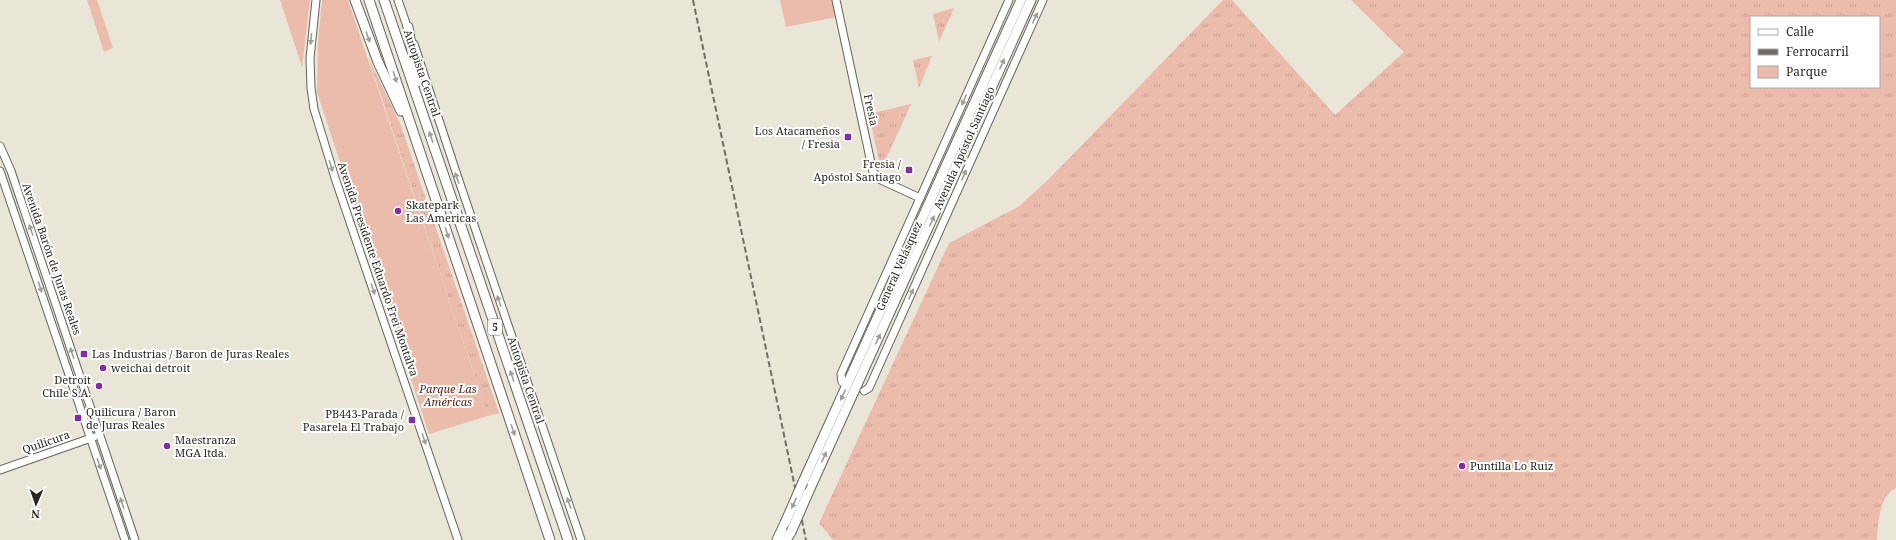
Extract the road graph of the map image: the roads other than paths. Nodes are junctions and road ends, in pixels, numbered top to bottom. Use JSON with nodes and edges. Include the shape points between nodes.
{"nodes":[{"id":1,"x":316,"y":0,"type":"edge"},
{"id":2,"x":355,"y":0,"type":"edge"},
{"id":3,"x":369,"y":0,"type":"edge"},
{"id":4,"x":384,"y":0,"type":"edge"},
{"id":5,"x":398,"y":0,"type":"edge"},
{"id":6,"x":836,"y":0,"type":"edge"},
{"id":7,"x":1009,"y":0,"type":"edge"},
{"id":8,"x":1021,"y":0,"type":"edge"},
{"id":9,"x":1031,"y":0,"type":"edge"},
{"id":10,"x":1043,"y":0,"type":"edge"},
{"id":11,"x":408,"y":27,"type":"junction"},
{"id":12,"x":424,"y":117,"type":"junction"},
{"id":13,"x":417,"y":143,"type":"junction"},
{"id":14,"x":0,"y":146,"type":"edge"},
{"id":15,"x":0,"y":171,"type":"edge"},
{"id":16,"x":920,"y":198,"type":"junction"},
{"id":17,"x":842,"y":382,"type":"dead end"},
{"id":18,"x":864,"y":391,"type":"dead end"},
{"id":19,"x":100,"y":435,"type":"junction"},
{"id":20,"x":90,"y":439,"type":"junction"},
{"id":21,"x":0,"y":470,"type":"edge"},
{"id":22,"x":125,"y":540,"type":"edge"},
{"id":23,"x":135,"y":540,"type":"edge"},
{"id":24,"x":458,"y":540,"type":"edge"},
{"id":25,"x":550,"y":540,"type":"edge"},
{"id":26,"x":568,"y":540,"type":"edge"},
{"id":27,"x":581,"y":540,"type":"edge"},
{"id":28,"x":777,"y":540,"type":"edge"},
{"id":29,"x":786,"y":540,"type":"edge"}],
"edges":[{"from":1,"to":24,"type":"street","name":"Avenida Presidente Eduardo Frei Montalva","one_way":true,"via":[[310,58],[314,109]]},
{"from":2,"to":13,"type":"highway","one_way":true,"via":[[378,62]]},
{"from":3,"to":13,"type":"highway","number":"5","one_way":true},
{"from":4,"to":12,"type":"highway","name":"Autopista Central","number":"5"},
{"from":5,"to":11,"type":"street"},
{"from":6,"to":16,"type":"street","name":"Fresia","via":[[873,172],[881,180]]},
{"from":7,"to":16,"type":"street","name":"Avenida Apóstol Santiago","one_way":true},
{"from":8,"to":28,"type":"highway","name":"General Velásquez","one_way":true,"bridge":true},
{"from":29,"to":9,"type":"highway","name":"General Velásquez","one_way":true,"bridge":true},
{"from":18,"to":10,"type":"street","name":"Avenida Apóstol Santiago","one_way":true,"via":[[869,388]]},
{"from":11,"to":12,"type":"highway"},
{"from":27,"to":11,"type":"street","one_way":true},
{"from":26,"to":12,"type":"highway","name":"Autopista Central","number":"5","one_way":true},
{"from":13,"to":25,"type":"highway","number":"5","one_way":true},
{"from":19,"to":14,"type":"street","name":"Avenida Barón de Juras Reales","one_way":true},
{"from":15,"to":20,"type":"street","name":"Avenida Barón de Juras Reales","one_way":true},
{"from":16,"to":17,"type":"street","name":"Avenida Apóstol Santiago","via":[[841,374]]},
{"from":19,"to":20,"type":"street","name":"Quilicura"},
{"from":23,"to":19,"type":"street","name":"Avenida Barón de Juras Reales","one_way":true},
{"from":20,"to":21,"type":"street","name":"Quilicura"},
{"from":20,"to":22,"type":"street","name":"Avenida Barón de Juras Reales","one_way":true}]}
